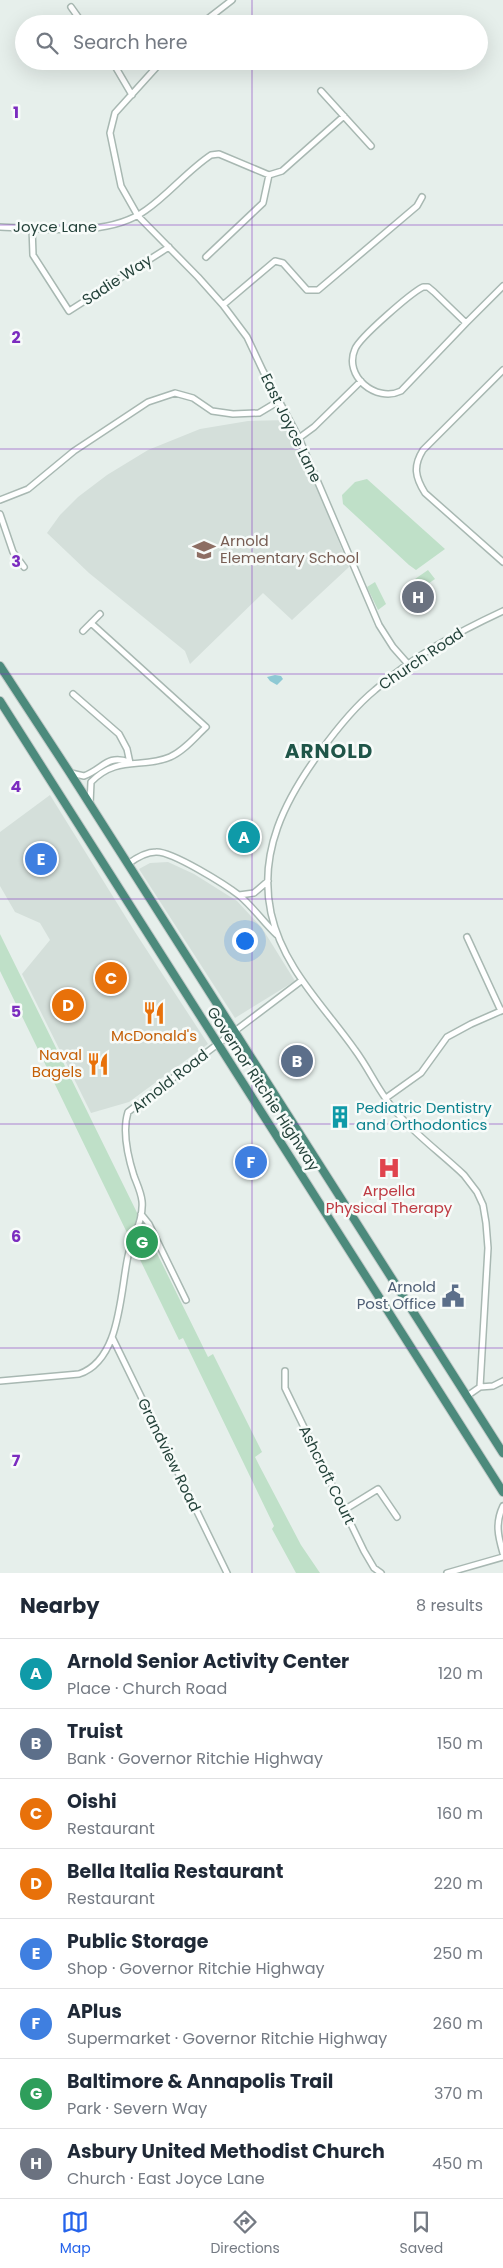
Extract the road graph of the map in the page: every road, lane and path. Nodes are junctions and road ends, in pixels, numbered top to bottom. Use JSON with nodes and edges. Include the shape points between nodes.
{"nodes":[{"id":1,"x":232,"y":0,"type":"edge"},
{"id":2,"x":71,"y":7,"type":"dead end"},
{"id":3,"x":77,"y":15,"type":"edge"},
{"id":4,"x":213,"y":15,"type":"edge"},
{"id":5,"x":117,"y":70,"type":"edge"},
{"id":6,"x":154,"y":70,"type":"edge"},
{"id":7,"x":321,"y":91,"type":"dead end"},
{"id":8,"x":132,"y":95,"type":"junction"},
{"id":9,"x":344,"y":116,"type":"junction"},
{"id":10,"x":371,"y":146,"type":"dead end"},
{"id":11,"x":269,"y":175,"type":"junction"},
{"id":12,"x":422,"y":197,"type":"dead end"},
{"id":13,"x":138,"y":216,"type":"junction"},
{"id":14,"x":0,"y":227,"type":"edge"},
{"id":15,"x":32,"y":227,"type":"junction"},
{"id":16,"x":169,"y":247,"type":"junction"},
{"id":17,"x":206,"y":257,"type":"dead end"},
{"id":18,"x":503,"y":286,"type":"edge"},
{"id":19,"x":223,"y":305,"type":"junction"},
{"id":20,"x":466,"y":323,"type":"junction"},
{"id":21,"x":503,"y":370,"type":"edge"},
{"id":22,"x":361,"y":381,"type":"junction"},
{"id":23,"x":279,"y":401,"type":"junction"},
{"id":24,"x":299,"y":438,"type":"junction"},
{"id":25,"x":0,"y":500,"type":"edge"},
{"id":26,"x":0,"y":514,"type":"edge"},
{"id":27,"x":500,"y":554,"type":"edge"},
{"id":28,"x":503,"y":562,"type":"edge"},
{"id":29,"x":24,"y":567,"type":"dead end"},
{"id":30,"x":503,"y":611,"type":"edge"},
{"id":31,"x":100,"y":614,"type":"dead end"},
{"id":32,"x":91,"y":622,"type":"junction"},
{"id":33,"x":83,"y":631,"type":"dead end"},
{"id":34,"x":408,"y":664,"type":"junction"},
{"id":35,"x":0,"y":668,"type":"edge"},
{"id":36,"x":74,"y":694,"type":"dead end"},
{"id":37,"x":0,"y":701,"type":"edge"},
{"id":38,"x":130,"y":763,"type":"junction"},
{"id":39,"x":70,"y":773,"type":"junction"},
{"id":40,"x":90,"y":804,"type":"junction"},
{"id":41,"x":128,"y":864,"type":"junction"},
{"id":42,"x":268,"y":881,"type":"junction"},
{"id":43,"x":239,"y":895,"type":"junction"},
{"id":44,"x":278,"y":935,"type":"junction"},
{"id":45,"x":466,"y":937,"type":"dead end"},
{"id":46,"x":301,"y":981,"type":"junction"},
{"id":47,"x":502,"y":1011,"type":"edge"},
{"id":48,"x":234,"y":1032,"type":"junction"},
{"id":49,"x":218,"y":1044,"type":"junction"},
{"id":50,"x":386,"y":1098,"type":"junction"},
{"id":51,"x":141,"y":1214,"type":"junction"},
{"id":52,"x":186,"y":1300,"type":"dead end"},
{"id":53,"x":112,"y":1337,"type":"junction"},
{"id":54,"x":284,"y":1372,"type":"dead end"},
{"id":55,"x":0,"y":1381,"type":"edge"},
{"id":56,"x":503,"y":1381,"type":"edge"},
{"id":57,"x":480,"y":1387,"type":"junction"},
{"id":58,"x":467,"y":1396,"type":"junction"},
{"id":59,"x":503,"y":1453,"type":"edge"},
{"id":60,"x":503,"y":1492,"type":"edge"},
{"id":61,"x":503,"y":1506,"type":"edge"},
{"id":62,"x":344,"y":1510,"type":"junction"},
{"id":63,"x":396,"y":1517,"type":"dead end"},
{"id":64,"x":503,"y":1552,"type":"edge"},
{"id":65,"x":503,"y":1557,"type":"edge"},
{"id":66,"x":227,"y":1573,"type":"edge"},
{"id":67,"x":381,"y":1573,"type":"edge"},
{"id":68,"x":447,"y":1573,"type":"edge"}],
"edges":[{"from":1,"to":4,"type":"street"},
{"from":2,"to":3,"type":"street"},
{"from":5,"to":8,"type":"street"},
{"from":6,"to":8,"type":"street","name":"East Joyce Lane"},
{"from":7,"to":9,"type":"street"},
{"from":8,"to":13,"type":"street","name":"East Joyce Lane","via":[[115,113],[110,133],[121,186]]},
{"from":9,"to":10,"type":"street"},
{"from":9,"to":11,"type":"street","via":[[282,172]]},
{"from":11,"to":13,"type":"street","via":[[219,154],[210,155]]},
{"from":11,"to":17,"type":"street","via":[[263,203]]},
{"from":12,"to":19,"type":"street","via":[[417,206],[318,290],[307,290],[283,263],[275,261]]},
{"from":13,"to":15,"type":"street","name":"Joyce Lane","via":[[95,229]]},
{"from":13,"to":16,"type":"street","name":"East Joyce Lane"},
{"from":14,"to":15,"type":"street","name":"Joyce Lane"},
{"from":15,"to":16,"type":"street","name":"Sadie Way","via":[[33,255],[70,311]]},
{"from":16,"to":19,"type":"street","name":"East Joyce Lane"},
{"from":18,"to":20,"type":"street"},
{"from":19,"to":23,"type":"street","name":"East Joyce Lane","via":[[247,337]]},
{"from":20,"to":22,"type":"street","via":[[401,390],[393,394],[377,393]]},
{"from":20,"to":22,"type":"street","via":[[431,289],[420,289],[357,345],[353,363]]},
{"from":21,"to":27,"type":"street","via":[[423,450],[415,471],[425,493]]},
{"from":22,"to":24,"type":"street"},
{"from":23,"to":24,"type":"street","name":"East Joyce Lane"},
{"from":23,"to":25,"type":"street","via":[[259,413],[233,414],[212,411],[192,398],[175,393],[148,402],[74,451],[28,489]]},
{"from":24,"to":34,"type":"street","name":"East Joyce Lane","via":[[379,625]]},
{"from":26,"to":29,"type":"street","via":[[13,552]]},
{"from":27,"to":28,"type":"street"},
{"from":30,"to":34,"type":"street","name":"Church Road"},
{"from":31,"to":32,"type":"street"},
{"from":32,"to":33,"type":"street"},
{"from":32,"to":38,"type":"street","via":[[206,726],[170,757]]},
{"from":34,"to":42,"type":"street","name":"Church Road","via":[[375,689],[349,715],[311,765],[288,801],[274,834]]},
{"from":35,"to":39,"type":"highway","name":"Governor Ritchie Highway"},
{"from":36,"to":38,"type":"street","via":[[119,734]]},
{"from":37,"to":49,"type":"highway","name":"Governor Ritchie Highway"},
{"from":38,"to":39,"type":"street","via":[[112,760],[84,776]]},
{"from":38,"to":40,"type":"street","via":[[112,768],[91,782]]},
{"from":39,"to":40,"type":"highway","name":"Governor Ritchie Highway"},
{"from":40,"to":41,"type":"highway","name":"Governor Ritchie Highway"},
{"from":41,"to":43,"type":"street","via":[[143,854],[164,853]]},
{"from":41,"to":48,"type":"highway","name":"Governor Ritchie Highway"},
{"from":42,"to":43,"type":"street","via":[[254,893]]},
{"from":42,"to":44,"type":"street","name":"Church Road","via":[[271,914]]},
{"from":43,"to":44,"type":"street"},
{"from":44,"to":46,"type":"street"},
{"from":45,"to":47,"type":"street"},
{"from":46,"to":48,"type":"street","name":"Arnold Road"},
{"from":46,"to":50,"type":"street","via":[[355,1050]]},
{"from":47,"to":50,"type":"street","via":[[447,1037],[421,1073]]},
{"from":48,"to":49,"type":"street","name":"Arnold Road"},
{"from":48,"to":58,"type":"highway","name":"Governor Ritchie Highway"},
{"from":49,"to":51,"type":"street","name":"Arnold Road","via":[[131,1109],[127,1117],[131,1165],[142,1201]]},
{"from":49,"to":60,"type":"highway","name":"Governor Ritchie Highway"},
{"from":50,"to":57,"type":"street","via":[[408,1124],[464,1175],[483,1205],[488,1248]]},
{"from":51,"to":52,"type":"street"},
{"from":51,"to":53,"type":"street","via":[[128,1258]]},
{"from":53,"to":55,"type":"street","via":[[100,1360],[85,1372],[72,1376]]},
{"from":53,"to":66,"type":"street","name":"Grandview Road"},
{"from":54,"to":62,"type":"street","name":"Ashcroft Court","via":[[285,1388]]},
{"from":56,"to":57,"type":"street"},
{"from":57,"to":58,"type":"street"},
{"from":58,"to":59,"type":"highway","name":"Governor Ritchie Highway"},
{"from":61,"to":64,"type":"street","via":[[497,1529]]},
{"from":62,"to":63,"type":"street","via":[[378,1489]]},
{"from":62,"to":67,"type":"street","name":"Ashcroft Court","via":[[364,1551]]},
{"from":65,"to":68,"type":"street"}]}
